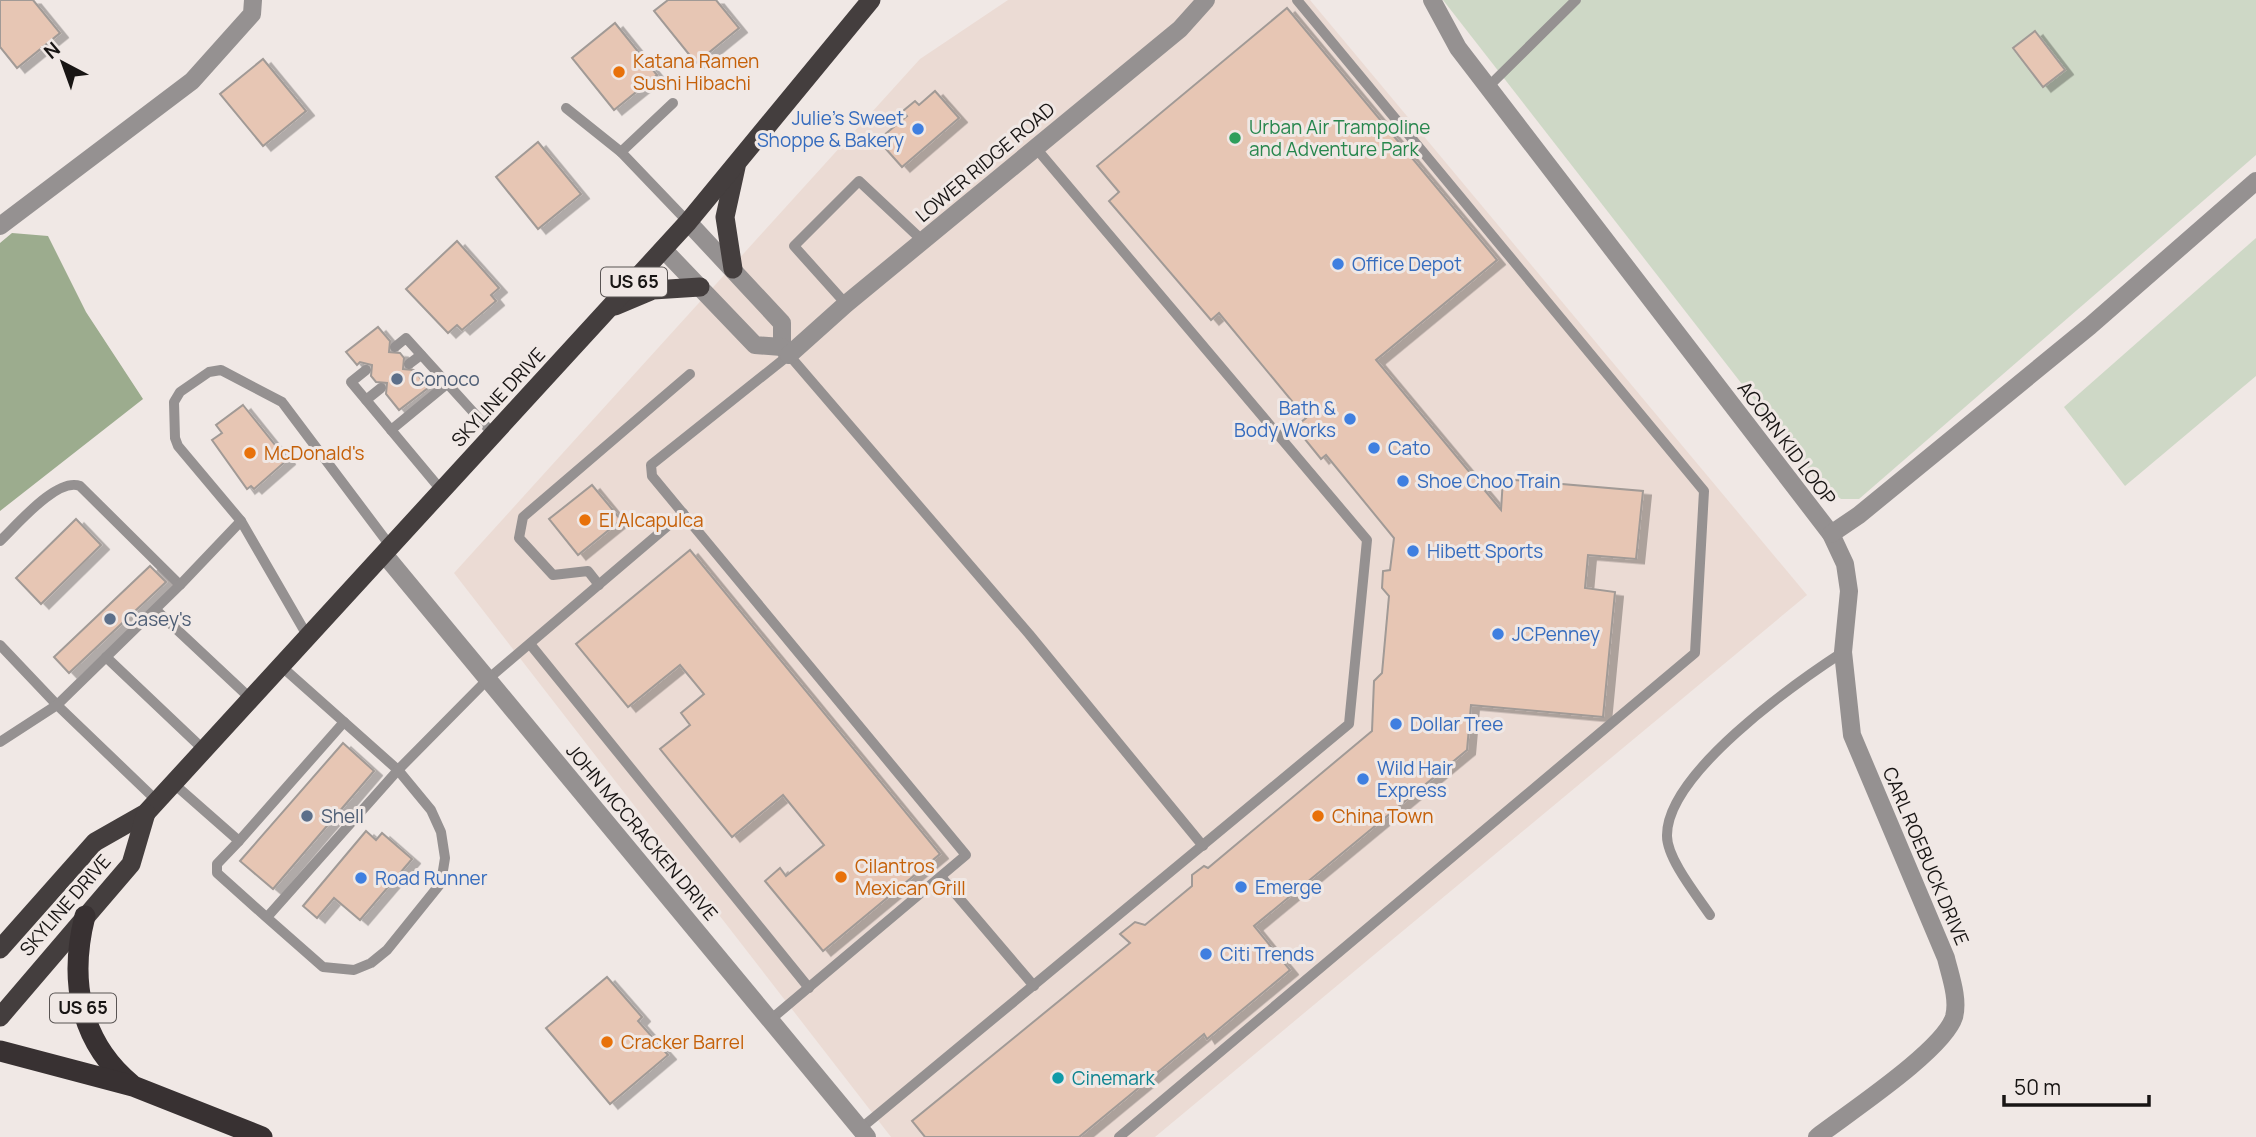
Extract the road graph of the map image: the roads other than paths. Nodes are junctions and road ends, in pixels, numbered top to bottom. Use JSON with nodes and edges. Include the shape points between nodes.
{"nodes":[{"id":1,"x":253,"y":0,"type":"edge"},
{"id":2,"x":872,"y":0,"type":"edge"},
{"id":3,"x":1206,"y":0,"type":"edge"},
{"id":4,"x":1297,"y":0,"type":"edge"},
{"id":5,"x":1432,"y":0,"type":"edge"},
{"id":6,"x":1576,"y":0,"type":"edge"},
{"id":7,"x":1489,"y":86,"type":"junction"},
{"id":8,"x":673,"y":103,"type":"dead end"},
{"id":9,"x":566,"y":108,"type":"dead end"},
{"id":10,"x":1035,"y":148,"type":"junction"},
{"id":11,"x":621,"y":152,"type":"junction"},
{"id":12,"x":737,"y":160,"type":"junction"},
{"id":13,"x":2256,"y":181,"type":"edge"},
{"id":14,"x":688,"y":222,"type":"junction"},
{"id":15,"x":0,"y":226,"type":"edge"},
{"id":16,"x":923,"y":241,"type":"junction"},
{"id":17,"x":663,"y":249,"type":"junction"},
{"id":18,"x":733,"y":269,"type":"junction"},
{"id":19,"x":700,"y":287,"type":"junction"},
{"id":20,"x":846,"y":304,"type":"junction"},
{"id":21,"x":611,"y":307,"type":"junction"},
{"id":22,"x":395,"y":347,"type":"dead end"},
{"id":23,"x":785,"y":351,"type":"junction"},
{"id":24,"x":421,"y":355,"type":"junction"},
{"id":25,"x":409,"y":364,"type":"dead end"},
{"id":26,"x":366,"y":370,"type":"dead end"},
{"id":27,"x":690,"y":374,"type":"dead end"},
{"id":28,"x":447,"y":384,"type":"junction"},
{"id":29,"x":381,"y":388,"type":"dead end"},
{"id":30,"x":366,"y":400,"type":"junction"},
{"id":31,"x":391,"y":430,"type":"junction"},
{"id":32,"x":494,"y":435,"type":"junction"},
{"id":33,"x":442,"y":491,"type":"junction"},
{"id":34,"x":683,"y":513,"type":"junction"},
{"id":35,"x":241,"y":521,"type":"junction"},
{"id":36,"x":1831,"y":534,"type":"junction"},
{"id":37,"x":0,"y":541,"type":"edge"},
{"id":38,"x":388,"y":550,"type":"junction"},
{"id":39,"x":180,"y":585,"type":"junction"},
{"id":40,"x":599,"y":585,"type":"junction"},
{"id":41,"x":156,"y":610,"type":"junction"},
{"id":42,"x":308,"y":637,"type":"junction"},
{"id":43,"x":530,"y":643,"type":"junction"},
{"id":44,"x":0,"y":645,"type":"edge"},
{"id":45,"x":1843,"y":652,"type":"junction"},
{"id":46,"x":106,"y":657,"type":"junction"},
{"id":47,"x":281,"y":666,"type":"junction"},
{"id":48,"x":488,"y":679,"type":"junction"},
{"id":49,"x":251,"y":699,"type":"junction"},
{"id":50,"x":57,"y":705,"type":"junction"},
{"id":51,"x":344,"y":722,"type":"junction"},
{"id":52,"x":2,"y":736,"type":"edge"},
{"id":53,"x":204,"y":750,"type":"junction"},
{"id":54,"x":398,"y":770,"type":"junction"},
{"id":55,"x":173,"y":783,"type":"junction"},
{"id":56,"x":151,"y":807,"type":"junction"},
{"id":57,"x":239,"y":841,"type":"junction"},
{"id":58,"x":1203,"y":846,"type":"junction"},
{"id":59,"x":942,"y":878,"type":"junction"},
{"id":60,"x":1710,"y":915,"type":"dead end"},
{"id":61,"x":85,"y":916,"type":"junction"},
{"id":62,"x":265,"y":916,"type":"junction"},
{"id":63,"x":0,"y":949,"type":"edge"},
{"id":64,"x":1034,"y":986,"type":"junction"},
{"id":65,"x":810,"y":988,"type":"junction"},
{"id":66,"x":0,"y":1017,"type":"edge"},
{"id":67,"x":770,"y":1020,"type":"junction"},
{"id":68,"x":0,"y":1051,"type":"edge"},
{"id":69,"x":133,"y":1086,"type":"junction"},
{"id":70,"x":864,"y":1133,"type":"edge"},
{"id":71,"x":262,"y":1137,"type":"edge"},
{"id":72,"x":1119,"y":1137,"type":"edge"},
{"id":73,"x":1817,"y":1137,"type":"edge"}],
"edges":[{"from":1,"to":15,"type":"street","via":[[252,14],[192,81]]},
{"from":2,"to":12,"type":"highway","name":"SKYLINE DRIVE","number":"US 65"},
{"from":3,"to":10,"type":"street","name":"LOWER RIDGE ROAD","via":[[1180,29]]},
{"from":4,"to":72,"type":"lane","via":[[1704,491],[1695,653]]},
{"from":5,"to":7,"type":"street","name":"ACORN KID LOOP","via":[[1458,48]]},
{"from":6,"to":7,"type":"lane"},
{"from":7,"to":36,"type":"street","name":"ACORN KID LOOP"},
{"from":8,"to":11,"type":"lane"},
{"from":9,"to":11,"type":"lane"},
{"from":10,"to":16,"type":"street","name":"LOWER RIDGE ROAD"},
{"from":10,"to":58,"type":"lane","via":[[1368,546],[1349,724]]},
{"from":11,"to":14,"type":"lane"},
{"from":12,"to":14,"type":"highway","name":"SKYLINE DRIVE","number":"US 65"},
{"from":12,"to":18,"type":"highway","via":[[725,217]]},
{"from":13,"to":36,"type":"street","name":"ACORN KID LOOP","via":[[2090,326]]},
{"from":14,"to":17,"type":"highway","name":"SKYLINE DRIVE","number":"US 65"},
{"from":14,"to":18,"type":"street"},
{"from":16,"to":20,"type":"street","name":"LOWER RIDGE ROAD"},
{"from":16,"to":20,"type":"lane","via":[[859,181],[794,246]]},
{"from":17,"to":19,"type":"street"},
{"from":17,"to":21,"type":"highway","name":"SKYLINE DRIVE","number":"US 65"},
{"from":18,"to":23,"type":"street","via":[[782,323]]},
{"from":19,"to":21,"type":"highway","via":[[653,290]]},
{"from":19,"to":23,"type":"street","via":[[755,345]]},
{"from":20,"to":23,"type":"street","name":"LOWER RIDGE ROAD"},
{"from":21,"to":32,"type":"highway","name":"SKYLINE DRIVE","number":"US 65"},
{"from":22,"to":24,"type":"lane","via":[[406,338]]},
{"from":23,"to":34,"type":"lane","via":[[651,465],[652,476]]},
{"from":23,"to":58,"type":"lane"},
{"from":24,"to":25,"type":"lane"},
{"from":24,"to":28,"type":"lane"},
{"from":26,"to":30,"type":"lane","via":[[351,382]]},
{"from":27,"to":40,"type":"lane","via":[[523,517],[519,538],[553,575],[588,571]]},
{"from":28,"to":31,"type":"lane"},
{"from":28,"to":32,"type":"lane"},
{"from":29,"to":30,"type":"lane"},
{"from":30,"to":31,"type":"lane"},
{"from":31,"to":33,"type":"lane"},
{"from":32,"to":33,"type":"highway","name":"SKYLINE DRIVE","number":"US 65"},
{"from":33,"to":38,"type":"highway","name":"SKYLINE DRIVE","number":"US 65"},
{"from":34,"to":40,"type":"lane"},
{"from":34,"to":59,"type":"lane","via":[[966,853]]},
{"from":35,"to":38,"type":"lane","via":[[175,438],[174,402],[180,392],[209,372],[220,370],[282,401]]},
{"from":35,"to":39,"type":"lane"},
{"from":35,"to":42,"type":"lane"},
{"from":36,"to":45,"type":"street","name":"CARL ROEBUCK DRIVE","via":[[1845,564],[1849,591]]},
{"from":37,"to":39,"type":"lane","via":[[58,487],[72,483]]},
{"from":38,"to":42,"type":"highway","name":"SKYLINE DRIVE","number":"US 65"},
{"from":38,"to":48,"type":"street","name":"JOHN MCCRACKEN DRIVE"},
{"from":39,"to":41,"type":"lane"},
{"from":40,"to":43,"type":"lane"},
{"from":41,"to":46,"type":"lane"},
{"from":41,"to":49,"type":"lane"},
{"from":42,"to":47,"type":"highway","name":"SKYLINE DRIVE","number":"US 65"},
{"from":43,"to":48,"type":"lane"},
{"from":43,"to":65,"type":"lane"},
{"from":44,"to":50,"type":"lane"},
{"from":45,"to":60,"type":"lane","via":[[1812,672],[1719,750],[1691,777],[1674,806],[1667,838],[1678,866]]},
{"from":45,"to":73,"type":"street","name":"CARL ROEBUCK DRIVE","via":[[1852,735],[1946,958],[1954,1016],[1939,1042]]},
{"from":46,"to":50,"type":"lane"},
{"from":46,"to":53,"type":"lane"},
{"from":47,"to":49,"type":"highway","name":"SKYLINE DRIVE","number":"US 65"},
{"from":47,"to":51,"type":"lane"},
{"from":48,"to":54,"type":"lane"},
{"from":48,"to":67,"type":"street","name":"JOHN MCCRACKEN DRIVE"},
{"from":49,"to":53,"type":"highway","name":"SKYLINE DRIVE","number":"US 65"},
{"from":50,"to":52,"type":"lane"},
{"from":50,"to":56,"type":"lane"},
{"from":51,"to":54,"type":"lane"},
{"from":51,"to":57,"type":"lane"},
{"from":53,"to":55,"type":"highway","name":"SKYLINE DRIVE","number":"US 65"},
{"from":54,"to":62,"type":"lane"},
{"from":54,"to":62,"type":"lane","via":[[431,810],[445,858],[441,883],[387,950],[354,970],[323,967]]},
{"from":55,"to":56,"type":"highway","name":"SKYLINE DRIVE","number":"US 65"},
{"from":55,"to":57,"type":"lane"},
{"from":56,"to":61,"type":"highway","name":"SKYLINE DRIVE","number":"US 65","via":[[131,864]]},
{"from":56,"to":63,"type":"highway","name":"SKYLINE DRIVE","number":"US 65","via":[[95,842]]},
{"from":57,"to":62,"type":"lane","via":[[217,864],[217,873]]},
{"from":58,"to":64,"type":"lane"},
{"from":59,"to":64,"type":"lane"},
{"from":59,"to":65,"type":"lane"},
{"from":61,"to":66,"type":"highway","name":"SKYLINE DRIVE"},
{"from":61,"to":69,"type":"highway","number":"US 65","via":[[76,962],[83,1009],[103,1054]]},
{"from":64,"to":70,"type":"lane"},
{"from":65,"to":67,"type":"lane"},
{"from":67,"to":70,"type":"street","name":"JOHN MCCRACKEN DRIVE"},
{"from":68,"to":69,"type":"highway"},
{"from":69,"to":71,"type":"highway","number":"US 65"}]}
